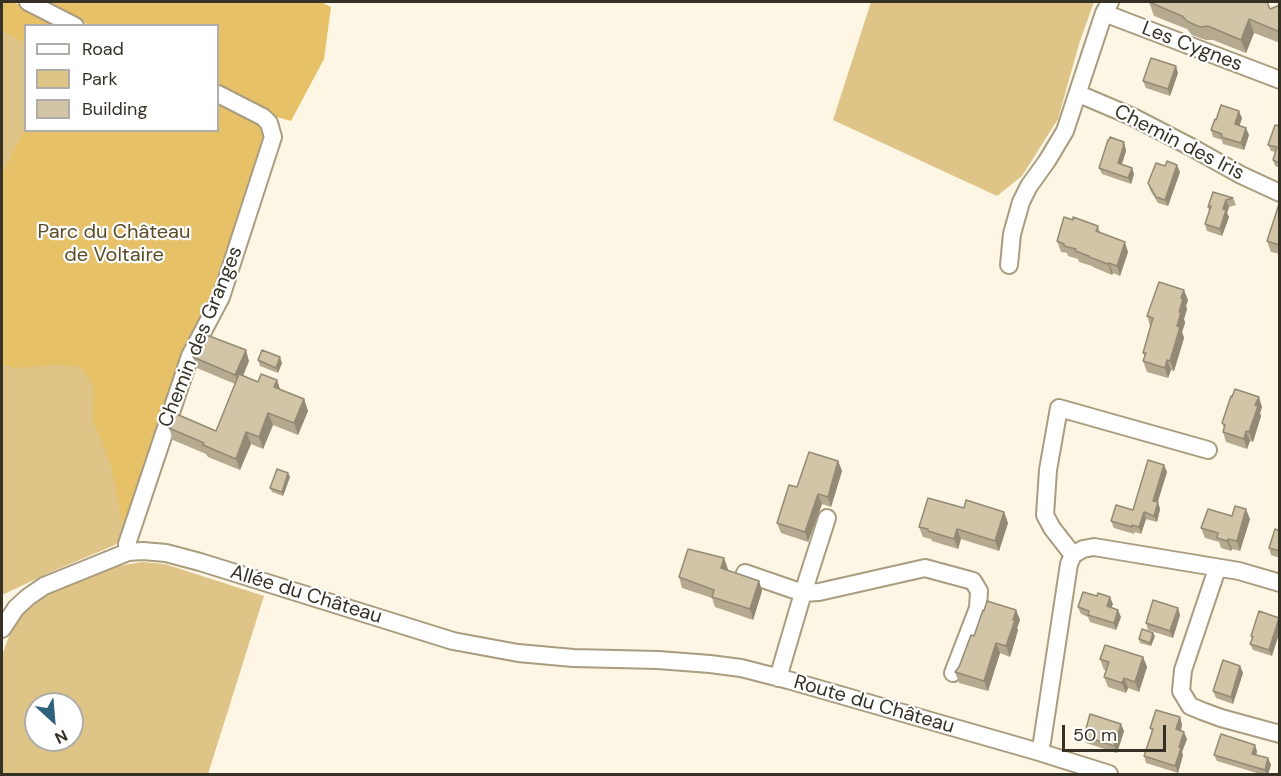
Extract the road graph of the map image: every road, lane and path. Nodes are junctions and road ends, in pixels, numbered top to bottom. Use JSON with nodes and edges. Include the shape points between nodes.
{"nodes":[{"id":1,"x":28,"y":2,"type":"edge"},
{"id":2,"x":1107,"y":7,"type":"edge"},
{"id":3,"x":71,"y":24,"type":"edge"},
{"id":4,"x":1280,"y":80,"type":"edge"},
{"id":5,"x":219,"y":95,"type":"edge"},
{"id":6,"x":1077,"y":95,"type":"junction"},
{"id":7,"x":1280,"y":193,"type":"edge"},
{"id":8,"x":1009,"y":265,"type":"dead end"},
{"id":9,"x":1208,"y":450,"type":"dead end"},
{"id":10,"x":827,"y":518,"type":"dead end"},
{"id":11,"x":128,"y":552,"type":"junction"},
{"id":12,"x":1073,"y":555,"type":"junction"},
{"id":13,"x":1217,"y":568,"type":"junction"},
{"id":14,"x":744,"y":573,"type":"edge"},
{"id":15,"x":1280,"y":583,"type":"edge"},
{"id":16,"x":803,"y":593,"type":"junction"},
{"id":17,"x":2,"y":629,"type":"edge"},
{"id":18,"x":634,"y":660,"type":"joint"},
{"id":19,"x":953,"y":673,"type":"edge"},
{"id":20,"x":778,"y":678,"type":"junction"},
{"id":21,"x":1280,"y":734,"type":"edge"},
{"id":22,"x":1039,"y":752,"type":"junction"},
{"id":23,"x":1109,"y":774,"type":"edge"}],
"edges":[{"from":1,"to":3,"type":"street"},
{"from":2,"to":4,"type":"street","name":"Les Cygnes"},
{"from":2,"to":6,"type":"street"},
{"from":5,"to":11,"type":"street","name":"Chemin des Granges","via":[[263,117],[273,137],[221,297],[190,356],[127,544]]},
{"from":6,"to":7,"type":"street","name":"Chemin des Iris","via":[[1133,117]]},
{"from":6,"to":8,"type":"street","via":[[1065,131],[1021,202],[1011,234]]},
{"from":9,"to":12,"type":"street","via":[[1059,408],[1045,514]]},
{"from":10,"to":16,"type":"street"},
{"from":11,"to":17,"type":"street","name":"Allée du Château","via":[[38,590],[16,608]]},
{"from":11,"to":18,"type":"street","name":"Allée du Château","via":[[166,554],[200,562],[453,641],[529,654]]},
{"from":12,"to":13,"type":"street","via":[[1094,547]]},
{"from":12,"to":22,"type":"street"},
{"from":13,"to":15,"type":"street"},
{"from":13,"to":21,"type":"street","via":[[1183,670],[1181,691],[1190,706]]},
{"from":14,"to":16,"type":"street"},
{"from":16,"to":19,"type":"street","via":[[925,568],[973,580],[979,591],[978,608]]},
{"from":16,"to":20,"type":"street"},
{"from":18,"to":20,"type":"street","name":"Route du Château","via":[[710,664]]},
{"from":20,"to":22,"type":"street","name":"Route du Château"},
{"from":22,"to":23,"type":"street","name":"Route du Château"}]}
